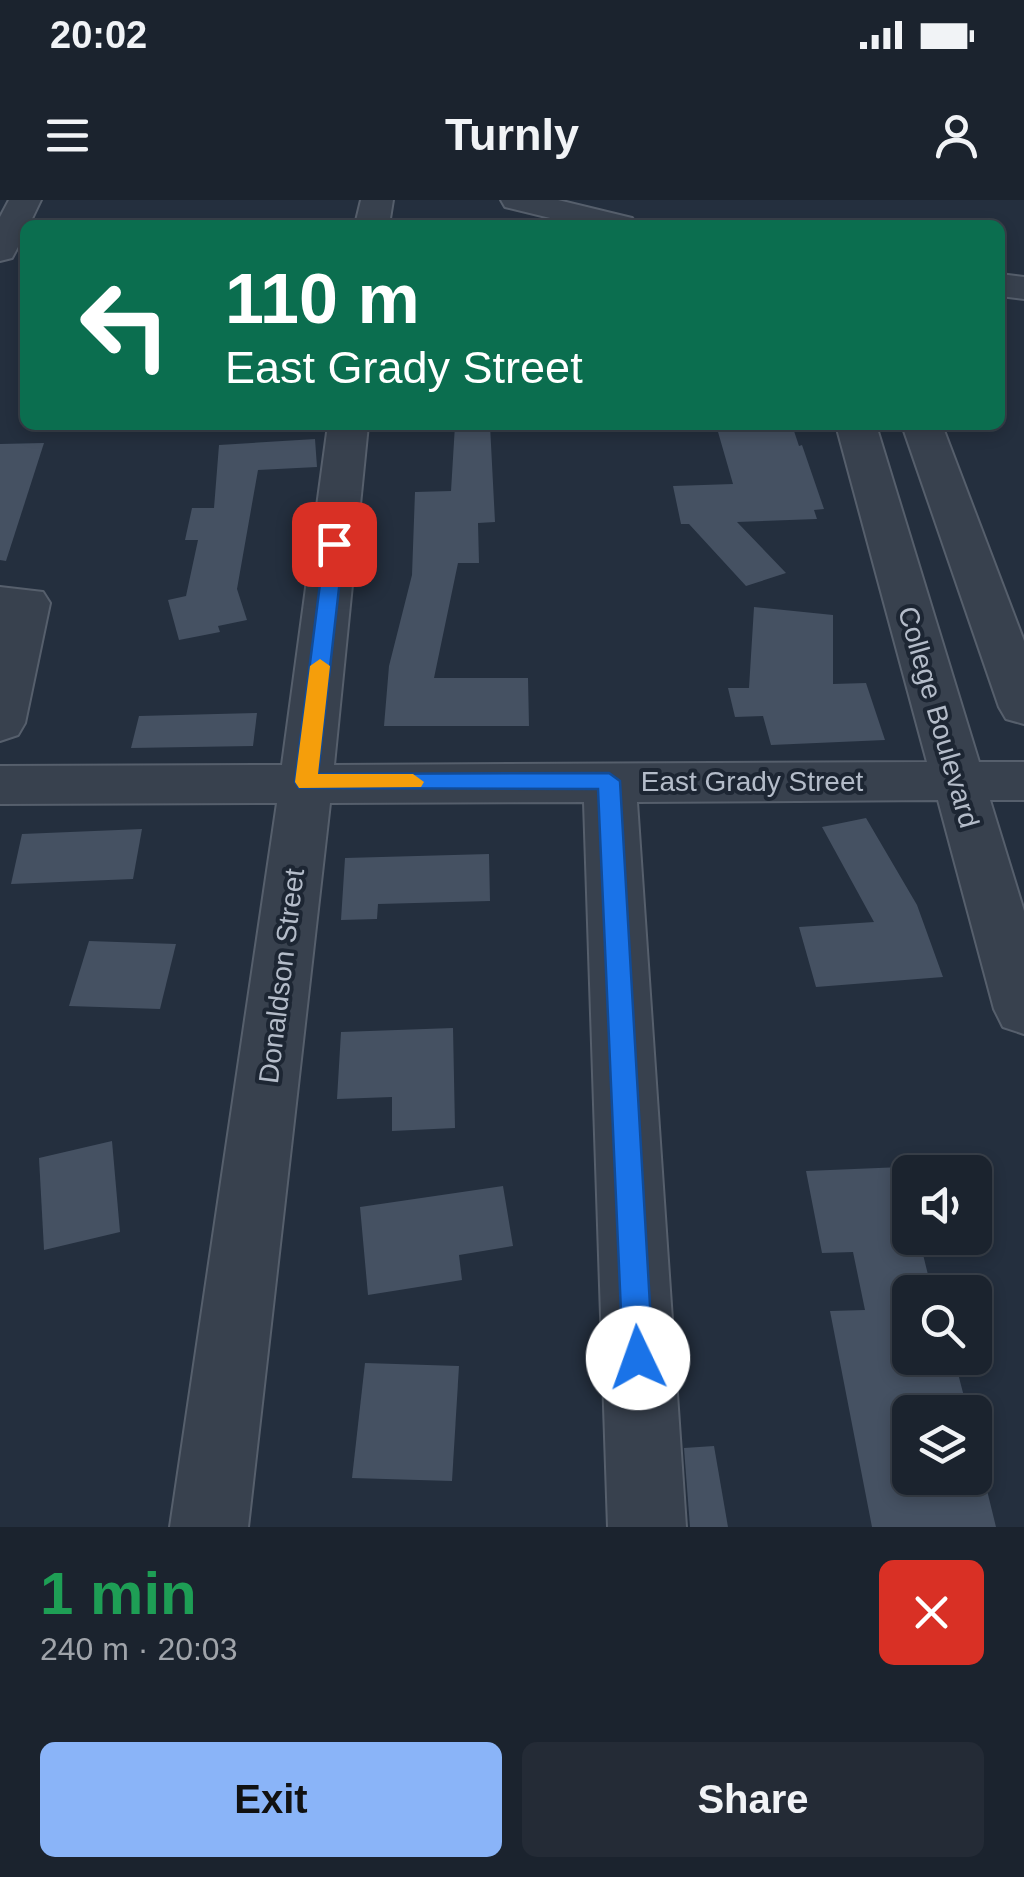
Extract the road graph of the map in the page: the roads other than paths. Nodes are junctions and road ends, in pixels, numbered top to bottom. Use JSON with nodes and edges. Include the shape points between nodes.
{"nodes":[{"id":1,"x":25,"y":200,"type":"edge"},
{"id":2,"x":517,"y":200,"type":"edge"},
{"id":3,"x":638,"y":200,"type":"edge"},
{"id":4,"x":552,"y":217,"type":"edge"},
{"id":5,"x":577,"y":220,"type":"edge"},
{"id":6,"x":623,"y":220,"type":"edge"},
{"id":7,"x":8,"y":242,"type":"edge"},
{"id":8,"x":347,"y":430,"type":"edge"},
{"id":9,"x":857,"y":430,"type":"edge"},
{"id":10,"x":924,"y":430,"type":"edge"},
{"id":11,"x":0,"y":602,"type":"edge"},
{"id":12,"x":1024,"y":707,"type":"edge"},
{"id":13,"x":0,"y":724,"type":"edge"},
{"id":14,"x":956,"y":780,"type":"junction"},
{"id":15,"x":609,"y":781,"type":"junction"},
{"id":16,"x":1024,"y":781,"type":"edge"},
{"id":17,"x":306,"y":782,"type":"junction"},
{"id":18,"x":0,"y":786,"type":"edge"},
{"id":19,"x":1024,"y":1009,"type":"edge"},
{"id":20,"x":209,"y":1527,"type":"edge"},
{"id":21,"x":647,"y":1527,"type":"edge"}],
"edges":[{"from":1,"to":7,"type":"street"},
{"from":2,"to":4,"type":"street"},
{"from":3,"to":6,"type":"street"},
{"from":4,"to":5,"type":"street"},
{"from":8,"to":17,"type":"street","name":"Donaldson Street"},
{"from":9,"to":14,"type":"street","name":"College Boulevard"},
{"from":10,"to":12,"type":"street"},
{"from":11,"to":13,"type":"street","via":[[26,602]]},
{"from":14,"to":15,"type":"street","name":"East Grady Street"},
{"from":14,"to":16,"type":"street","name":"East Grady Street"},
{"from":14,"to":19,"type":"street","name":"College Boulevard"},
{"from":15,"to":17,"type":"street","name":"East Grady Street"},
{"from":15,"to":21,"type":"street"},
{"from":17,"to":18,"type":"street","name":"East Grady Street"},
{"from":17,"to":20,"type":"street","name":"Donaldson Street"}]}
